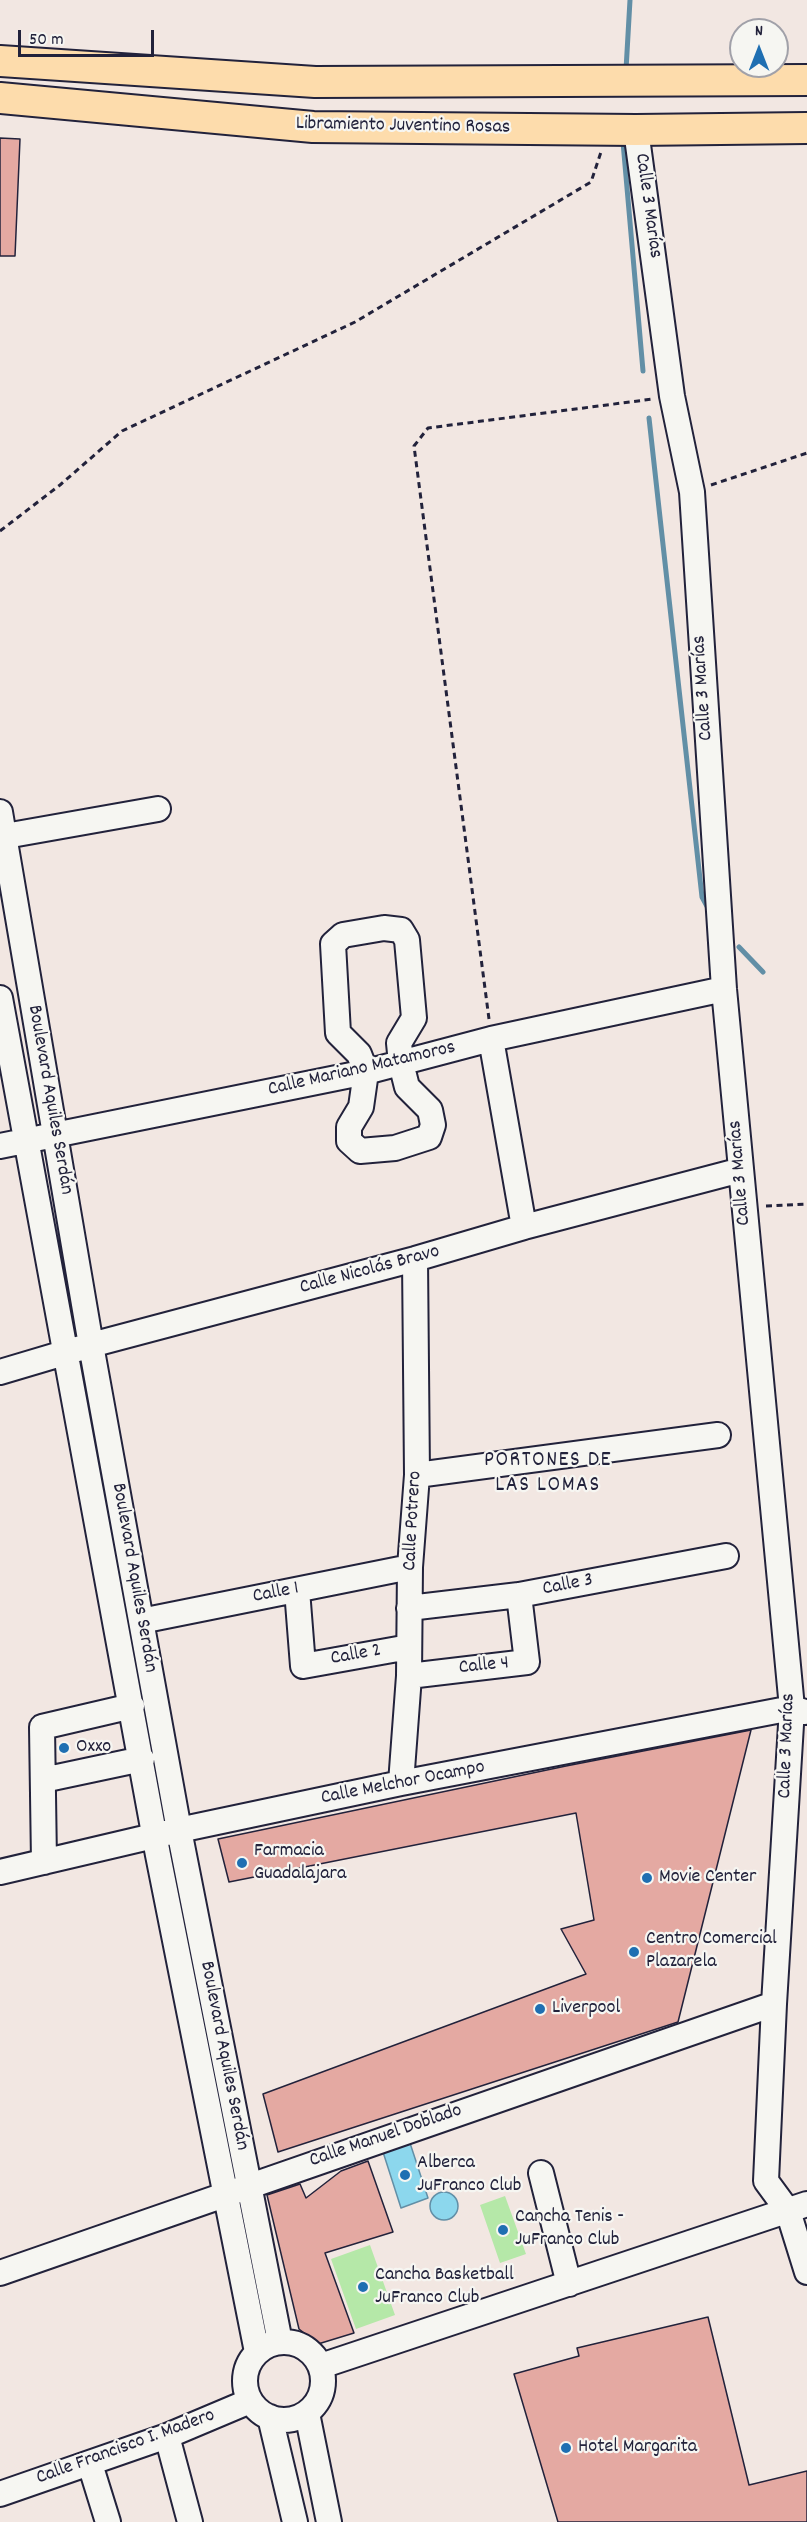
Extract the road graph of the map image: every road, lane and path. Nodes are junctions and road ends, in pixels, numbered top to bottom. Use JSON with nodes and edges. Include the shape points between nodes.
{"nodes":[{"id":1,"x":0,"y":61,"type":"edge"},
{"id":2,"x":704,"y":79,"type":"junction"},
{"id":3,"x":807,"y":80,"type":"edge"},
{"id":4,"x":0,"y":98,"type":"edge"},
{"id":5,"x":707,"y":128,"type":"junction"},
{"id":6,"x":807,"y":128,"type":"edge"},
{"id":7,"x":596,"y":130,"type":"junction"},
{"id":8,"x":636,"y":130,"type":"junction"},
{"id":9,"x":672,"y":396,"type":"junction"},
{"id":10,"x":807,"y":453,"type":"edge"},
{"id":11,"x":692,"y":492,"type":"junction"},
{"id":12,"x":0,"y":531,"type":"edge"},
{"id":13,"x":158,"y":809,"type":"dead end"},
{"id":14,"x":0,"y":812,"type":"edge"},
{"id":15,"x":2,"y":836,"type":"edge"},
{"id":16,"x":724,"y":988,"type":"junction"},
{"id":17,"x":0,"y":998,"type":"edge"},
{"id":18,"x":491,"y":1039,"type":"junction"},
{"id":19,"x":401,"y":1063,"type":"junction"},
{"id":20,"x":366,"y":1072,"type":"junction"},
{"id":21,"x":54,"y":1135,"type":"junction"},
{"id":22,"x":25,"y":1140,"type":"junction"},
{"id":23,"x":0,"y":1146,"type":"edge"},
{"id":24,"x":741,"y":1170,"type":"junction"},
{"id":25,"x":807,"y":1204,"type":"edge"},
{"id":26,"x":744,"y":1208,"type":"junction"},
{"id":27,"x":524,"y":1227,"type":"junction"},
{"id":28,"x":415,"y":1259,"type":"junction"},
{"id":29,"x":91,"y":1345,"type":"junction"},
{"id":30,"x":66,"y":1354,"type":"junction"},
{"id":31,"x":0,"y":1372,"type":"edge"},
{"id":32,"x":718,"y":1435,"type":"dead end"},
{"id":33,"x":417,"y":1475,"type":"junction"},
{"id":34,"x":726,"y":1556,"type":"dead end"},
{"id":35,"x":410,"y":1567,"type":"junction"},
{"id":36,"x":297,"y":1590,"type":"junction"},
{"id":37,"x":519,"y":1595,"type":"junction"},
{"id":38,"x":409,"y":1608,"type":"junction"},
{"id":39,"x":141,"y":1621,"type":"junction"},
{"id":40,"x":409,"y":1647,"type":"junction"},
{"id":41,"x":409,"y":1676,"type":"junction"},
{"id":42,"x":132,"y":1706,"type":"junction"},
{"id":43,"x":800,"y":1710,"type":"edge"},
{"id":44,"x":142,"y":1759,"type":"junction"},
{"id":45,"x":43,"y":1780,"type":"junction"},
{"id":46,"x":401,"y":1783,"type":"junction"},
{"id":47,"x":168,"y":1833,"type":"junction"},
{"id":48,"x":44,"y":1862,"type":"junction"},
{"id":49,"x":0,"y":1872,"type":"edge"},
{"id":50,"x":774,"y":2004,"type":"junction"},
{"id":51,"x":542,"y":2173,"type":"dead end"},
{"id":52,"x":237,"y":2189,"type":"junction"},
{"id":53,"x":797,"y":2208,"type":"edge"},
{"id":54,"x":807,"y":2272,"type":"edge"},
{"id":55,"x":0,"y":2273,"type":"edge"},
{"id":56,"x":569,"y":2284,"type":"junction"},
{"id":57,"x":280,"y":2342,"type":"junction"},
{"id":58,"x":257,"y":2352,"type":"junction"},
{"id":59,"x":321,"y":2366,"type":"junction"},
{"id":60,"x":250,"y":2401,"type":"junction"},
{"id":61,"x":307,"y":2413,"type":"junction"},
{"id":62,"x":270,"y":2417,"type":"junction"},
{"id":63,"x":167,"y":2436,"type":"junction"},
{"id":64,"x":90,"y":2464,"type":"junction"},
{"id":65,"x":0,"y":2494,"type":"edge"},
{"id":66,"x":108,"y":2522,"type":"edge"},
{"id":67,"x":190,"y":2522,"type":"edge"},
{"id":68,"x":295,"y":2522,"type":"edge"},
{"id":69,"x":329,"y":2522,"type":"edge"}],
"edges":[{"from":1,"to":2,"type":"main road","via":[[315,82]]},
{"from":2,"to":3,"type":"main road"},
{"from":2,"to":5,"type":"main road"},
{"from":4,"to":7,"type":"main road","name":"Libramiento Juventino Rosas","via":[[313,127]]},
{"from":5,"to":6,"type":"main road","name":"Libramiento Juventino Rosas"},
{"from":5,"to":8,"type":"main road","name":"Libramiento Juventino Rosas"},
{"from":7,"to":8,"type":"main road","name":"Libramiento Juventino Rosas"},
{"from":7,"to":12,"type":"path","via":[[602,154],[591,182],[355,322],[122,431]]},
{"from":8,"to":9,"type":"street","name":"Calle 3 Marías"},
{"from":9,"to":11,"type":"street","name":"Calle 3 Marías"},
{"from":9,"to":18,"type":"path","via":[[428,428],[414,446]]},
{"from":10,"to":11,"type":"path"},
{"from":11,"to":16,"type":"street","name":"Calle 3 Marías"},
{"from":13,"to":15,"type":"street"},
{"from":14,"to":15,"type":"street","name":"Boulevard Aquiles Serdán"},
{"from":15,"to":21,"type":"street","name":"Boulevard Aquiles Serdán"},
{"from":16,"to":18,"type":"street","name":"Calle Mariano Matamoros"},
{"from":16,"to":24,"type":"street","name":"Calle 3 Marías"},
{"from":17,"to":22,"type":"street","name":"Boulevard Aquiles Serdán"},
{"from":18,"to":19,"type":"street","name":"Calle Mariano Matamoros"},
{"from":18,"to":27,"type":"street"},
{"from":19,"to":20,"type":"street","name":"Calle Mariano Matamoros"},
{"from":19,"to":20,"type":"street","via":[[407,1087],[430,1110],[433,1125],[429,1137],[395,1148],[360,1151],[349,1141],[349,1126],[361,1107]]},
{"from":19,"to":20,"type":"street","via":[[399,1043],[414,1018],[406,939],[401,930],[384,928],[343,935],[333,944],[338,1033],[358,1054]]},
{"from":20,"to":21,"type":"street","name":"Calle Mariano Matamoros"},
{"from":21,"to":22,"type":"street","name":"Calle Mariano Matamoros"},
{"from":21,"to":29,"type":"street","name":"Boulevard Aquiles Serdán"},
{"from":22,"to":23,"type":"street","name":"Calle Mariano Matamoros"},
{"from":22,"to":30,"type":"street","name":"Boulevard Aquiles Serdán"},
{"from":24,"to":26,"type":"street","name":"Calle 3 Marías"},
{"from":24,"to":27,"type":"street","name":"Calle Nicolás Bravo"},
{"from":25,"to":26,"type":"path"},
{"from":26,"to":43,"type":"street","name":"Calle 3 Marías"},
{"from":27,"to":28,"type":"street","name":"Calle Nicolás Bravo"},
{"from":28,"to":29,"type":"street","name":"Calle Nicolás Bravo"},
{"from":28,"to":33,"type":"street","name":"Calle Potrero"},
{"from":29,"to":30,"type":"street","name":"Calle Nicolás Bravo"},
{"from":29,"to":39,"type":"street","name":"Boulevard Aquiles Serdán"},
{"from":30,"to":31,"type":"street","name":"Calle Nicolás Bravo"},
{"from":30,"to":42,"type":"street","name":"Boulevard Aquiles Serdán"},
{"from":32,"to":33,"type":"street"},
{"from":33,"to":35,"type":"street","name":"Calle Potrero"},
{"from":34,"to":37,"type":"street","name":"Calle 3"},
{"from":35,"to":36,"type":"street","name":"Calle 1"},
{"from":35,"to":38,"type":"street","name":"Calle Potrero"},
{"from":36,"to":39,"type":"street","name":"Calle 1"},
{"from":36,"to":40,"type":"street","name":"Calle 2","via":[[303,1666]]},
{"from":37,"to":38,"type":"street","name":"Calle 3"},
{"from":37,"to":41,"type":"street","name":"Calle 4","via":[[527,1662]]},
{"from":38,"to":40,"type":"street","name":"Calle Potrero"},
{"from":39,"to":47,"type":"street","name":"Boulevard Aquiles Serdán"},
{"from":40,"to":41,"type":"street","name":"Calle Potrero"},
{"from":41,"to":46,"type":"street","name":"Calle Potrero"},
{"from":42,"to":44,"type":"street","name":"Boulevard Aquiles Serdán"},
{"from":42,"to":45,"type":"street","via":[[42,1727]]},
{"from":43,"to":46,"type":"street","name":"Calle Melchor Ocampo"},
{"from":43,"to":50,"type":"street","name":"Calle 3 Marías"},
{"from":44,"to":45,"type":"street"},
{"from":44,"to":47,"type":"street","name":"Boulevard Aquiles Serdán"},
{"from":45,"to":48,"type":"street"},
{"from":46,"to":47,"type":"street","name":"Calle Melchor Ocampo"},
{"from":47,"to":48,"type":"street","name":"Calle Melchor Ocampo"},
{"from":47,"to":52,"type":"street","name":"Boulevard Aquiles Serdán"},
{"from":48,"to":49,"type":"street","name":"Calle Melchor Ocampo"},
{"from":50,"to":52,"type":"street","name":"Calle Manuel Doblado"},
{"from":50,"to":53,"type":"street","name":"Calle 3 Marías","via":[[766,2181]]},
{"from":51,"to":56,"type":"street"},
{"from":52,"to":55,"type":"street","name":"Calle Manuel Doblado"},
{"from":52,"to":57,"type":"street","name":"Boulevard Aquiles Serdán"},
{"from":52,"to":58,"type":"street","name":"Boulevard Aquiles Serdán"},
{"from":53,"to":54,"type":"street","name":"Calle 3 Marías"},
{"from":53,"to":56,"type":"street"},
{"from":56,"to":59,"type":"street"},
{"from":57,"to":58,"type":"street"},
{"from":57,"to":59,"type":"street","via":[[304,2347]]},
{"from":58,"to":60,"type":"street","via":[[245,2376]]},
{"from":59,"to":61,"type":"street","via":[[322,2392]]},
{"from":60,"to":62,"type":"street"},
{"from":60,"to":63,"type":"street","name":"Calle Francisco I. Madero"},
{"from":61,"to":62,"type":"street","via":[[295,2418]]},
{"from":61,"to":69,"type":"street"},
{"from":62,"to":68,"type":"street"},
{"from":63,"to":64,"type":"street","name":"Calle Francisco I. Madero"},
{"from":63,"to":67,"type":"street"},
{"from":64,"to":65,"type":"street","name":"Calle Francisco I. Madero"},
{"from":64,"to":66,"type":"street"}]}
